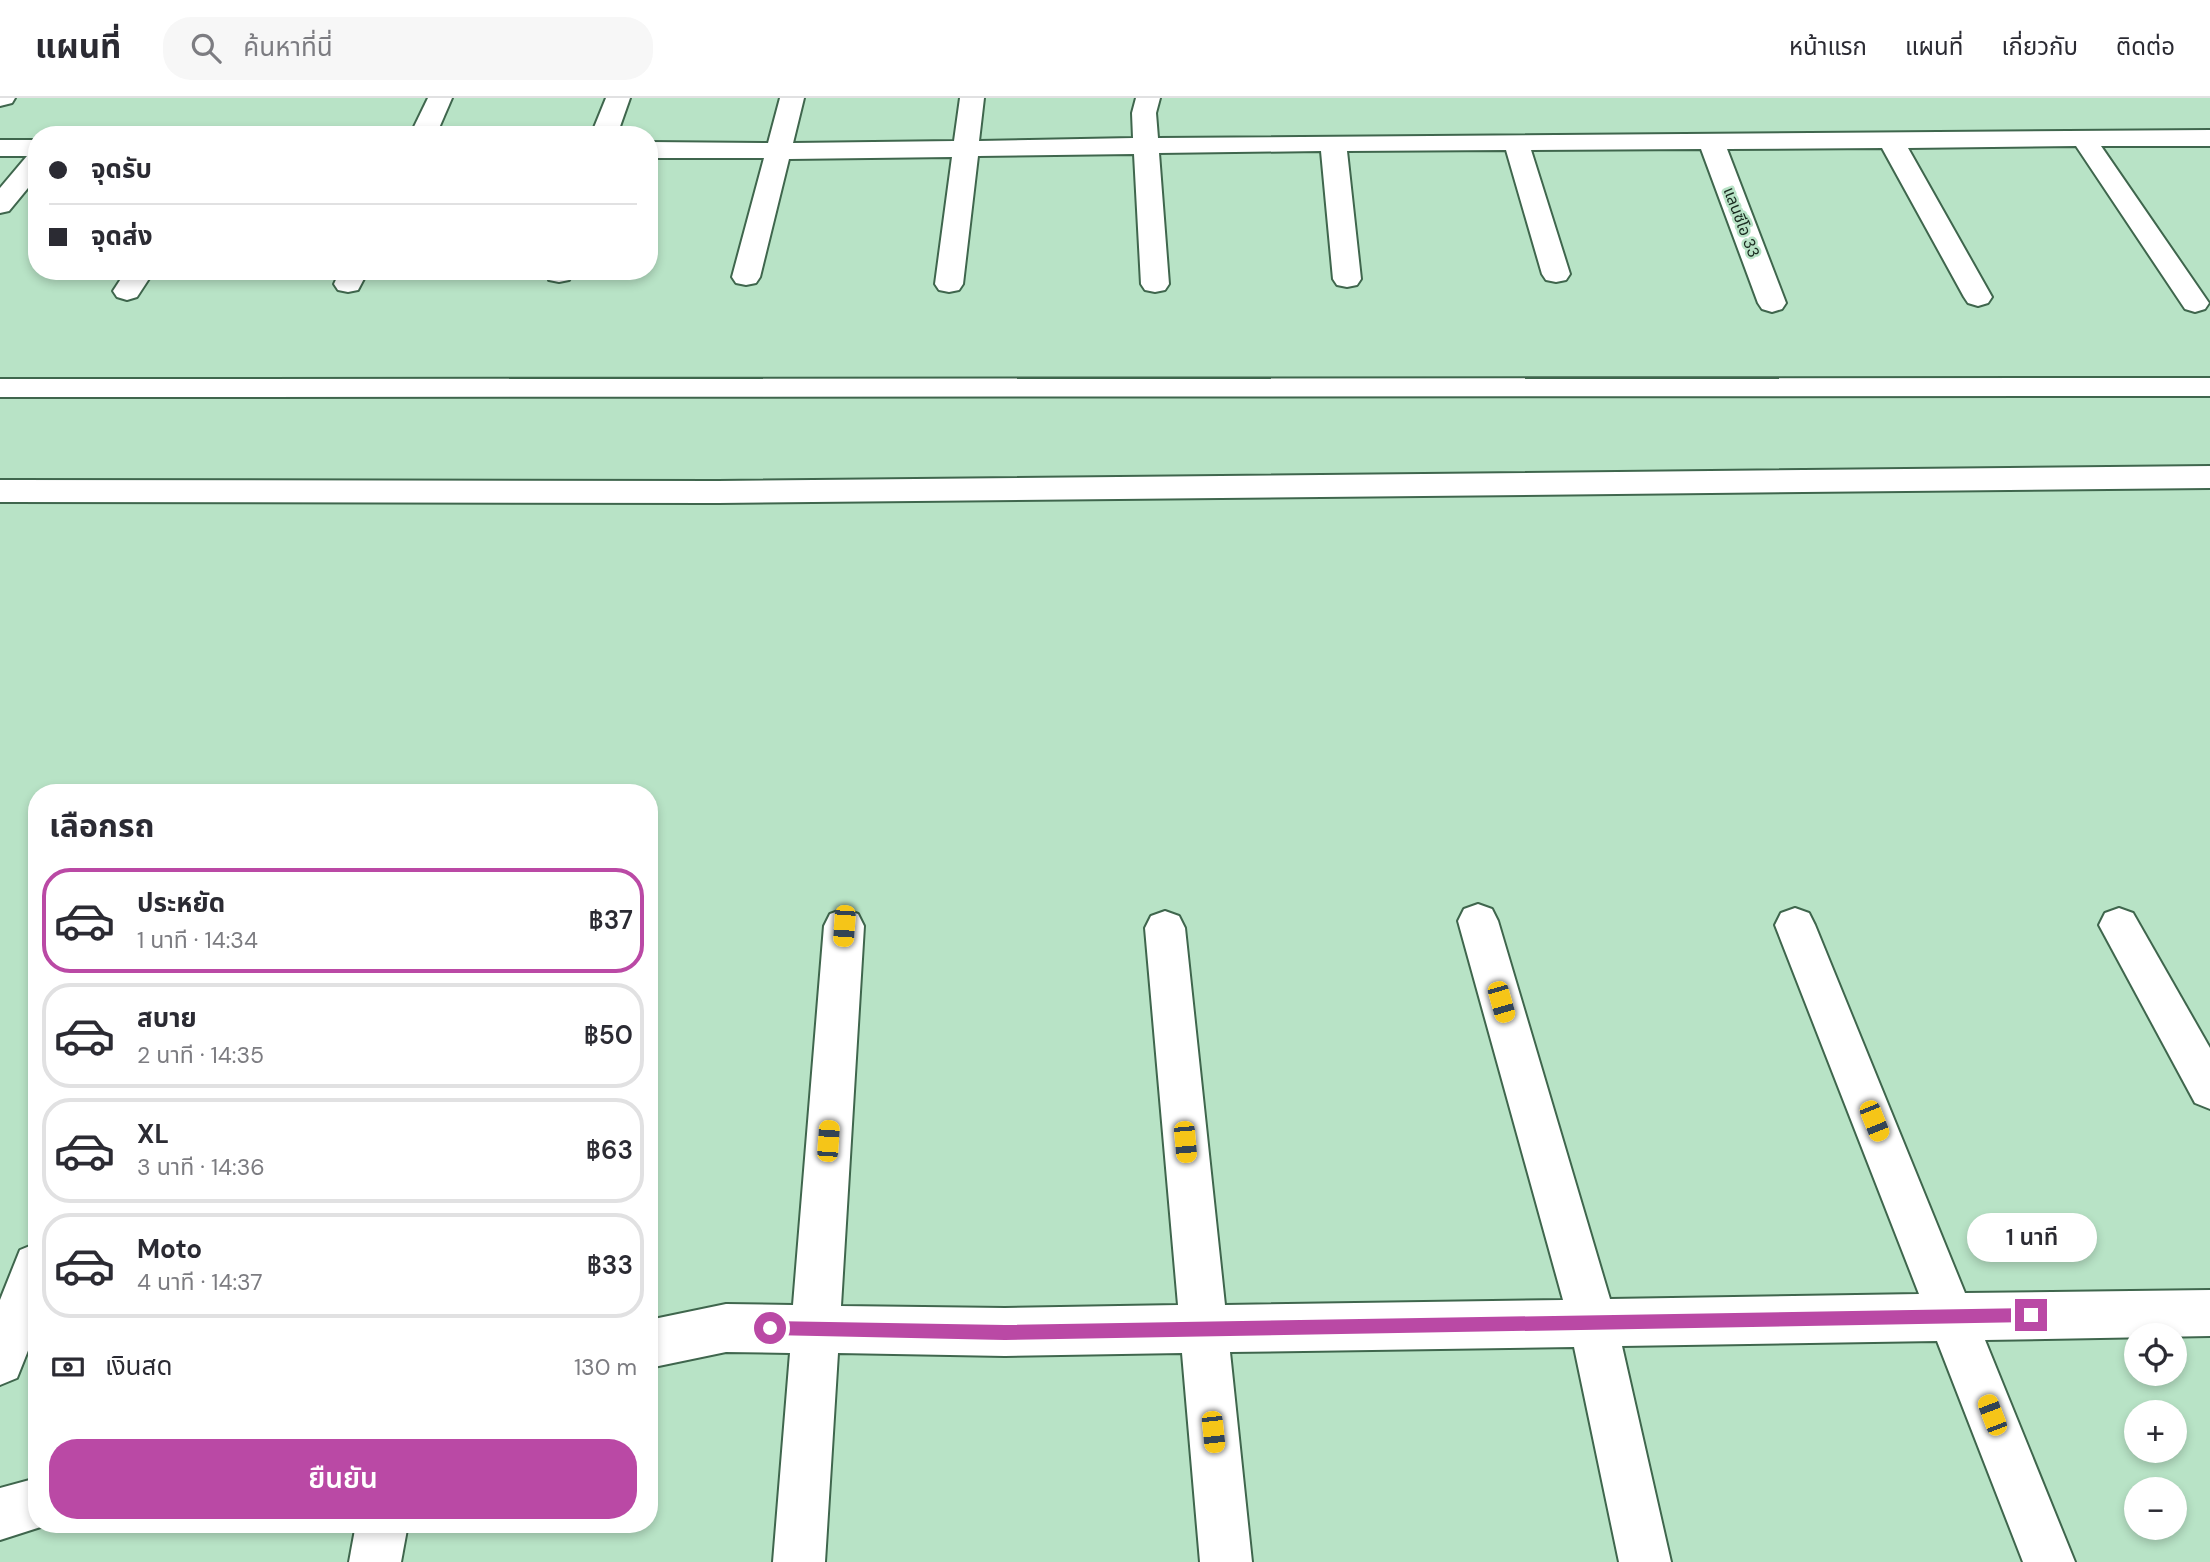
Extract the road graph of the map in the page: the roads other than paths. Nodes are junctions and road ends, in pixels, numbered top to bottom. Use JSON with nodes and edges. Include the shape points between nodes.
{"nodes":[{"id":1,"x":440,"y":98,"type":"edge"},
{"id":2,"x":618,"y":98,"type":"edge"},
{"id":3,"x":792,"y":98,"type":"edge"},
{"id":4,"x":972,"y":98,"type":"edge"},
{"id":5,"x":1148,"y":98,"type":"edge"},
{"id":6,"x":427,"y":126,"type":"edge"},
{"id":7,"x":607,"y":126,"type":"edge"},
{"id":8,"x":2083,"y":138,"type":"junction"},
{"id":9,"x":2210,"y":138,"type":"edge"},
{"id":10,"x":1890,"y":139,"type":"junction"},
{"id":11,"x":1711,"y":141,"type":"junction"},
{"id":12,"x":1516,"y":142,"type":"junction"},
{"id":13,"x":1333,"y":143,"type":"junction"},
{"id":14,"x":1146,"y":146,"type":"junction"},
{"id":15,"x":0,"y":148,"type":"edge"},
{"id":16,"x":28,"y":148,"type":"edge"},
{"id":17,"x":966,"y":149,"type":"junction"},
{"id":18,"x":658,"y":150,"type":"edge"},
{"id":19,"x":780,"y":151,"type":"junction"},
{"id":20,"x":28,"y":171,"type":"edge"},
{"id":21,"x":0,"y":205,"type":"edge"},
{"id":22,"x":1556,"y":274,"type":"dead end"},
{"id":23,"x":746,"y":276,"type":"dead end"},
{"id":24,"x":1347,"y":279,"type":"dead end"},
{"id":25,"x":949,"y":284,"type":"dead end"},
{"id":26,"x":1155,"y":284,"type":"dead end"},
{"id":27,"x":1978,"y":297,"type":"dead end"},
{"id":28,"x":1772,"y":303,"type":"dead end"},
{"id":29,"x":2194,"y":303,"type":"dead end"},
{"id":30,"x":2210,"y":387,"type":"edge"},
{"id":31,"x":0,"y":388,"type":"edge"},
{"id":32,"x":2210,"y":477,"type":"edge"},
{"id":33,"x":0,"y":491,"type":"edge"},
{"id":34,"x":1478,"y":921,"type":"dead end"},
{"id":35,"x":1795,"y":925,"type":"dead end"},
{"id":36,"x":2119,"y":925,"type":"dead end"},
{"id":37,"x":844,"y":926,"type":"dead end"},
{"id":38,"x":1165,"y":928,"type":"dead end"},
{"id":39,"x":2210,"y":1090,"type":"edge"},
{"id":40,"x":28,"y":1289,"type":"edge"},
{"id":41,"x":2210,"y":1313,"type":"edge"},
{"id":42,"x":1954,"y":1316,"type":"junction"},
{"id":43,"x":1593,"y":1323,"type":"junction"},
{"id":44,"x":815,"y":1329,"type":"junction"},
{"id":45,"x":1202,"y":1329,"type":"junction"},
{"id":46,"x":658,"y":1342,"type":"edge"},
{"id":47,"x":0,"y":1361,"type":"edge"},
{"id":48,"x":28,"y":1506,"type":"edge"},
{"id":49,"x":0,"y":1514,"type":"edge"},
{"id":50,"x":380,"y":1533,"type":"edge"},
{"id":51,"x":375,"y":1562,"type":"edge"},
{"id":52,"x":799,"y":1562,"type":"edge"},
{"id":53,"x":1226,"y":1562,"type":"edge"},
{"id":54,"x":1644,"y":1562,"type":"edge"},
{"id":55,"x":2049,"y":1562,"type":"edge"}],
"edges":[{"from":1,"to":6,"type":"street"},
{"from":2,"to":7,"type":"street"},
{"from":3,"to":19,"type":"street"},
{"from":4,"to":17,"type":"street"},
{"from":5,"to":14,"type":"street"},
{"from":8,"to":9,"type":"street"},
{"from":8,"to":10,"type":"street"},
{"from":8,"to":29,"type":"street"},
{"from":10,"to":11,"type":"street"},
{"from":10,"to":27,"type":"street"},
{"from":11,"to":12,"type":"street"},
{"from":11,"to":28,"type":"street","name":"แลนซีโอ 33"},
{"from":12,"to":13,"type":"street"},
{"from":12,"to":22,"type":"street"},
{"from":13,"to":14,"type":"street"},
{"from":13,"to":24,"type":"street"},
{"from":14,"to":17,"type":"street"},
{"from":14,"to":26,"type":"street"},
{"from":15,"to":16,"type":"street"},
{"from":17,"to":19,"type":"street"},
{"from":17,"to":25,"type":"street"},
{"from":18,"to":19,"type":"street"},
{"from":19,"to":23,"type":"street"},
{"from":20,"to":21,"type":"street"},
{"from":30,"to":31,"type":"street"},
{"from":32,"to":33,"type":"street","via":[[705,492]]},
{"from":34,"to":43,"type":"street"},
{"from":35,"to":42,"type":"street"},
{"from":36,"to":39,"type":"street"},
{"from":37,"to":44,"type":"street"},
{"from":38,"to":45,"type":"street"},
{"from":40,"to":47,"type":"street"},
{"from":41,"to":42,"type":"street"},
{"from":42,"to":43,"type":"street"},
{"from":42,"to":55,"type":"street"},
{"from":43,"to":45,"type":"street"},
{"from":43,"to":54,"type":"street"},
{"from":44,"to":45,"type":"street"},
{"from":44,"to":46,"type":"street","via":[[726,1328]]},
{"from":44,"to":52,"type":"street"},
{"from":45,"to":53,"type":"street"},
{"from":48,"to":49,"type":"street"},
{"from":50,"to":51,"type":"street"}]}
